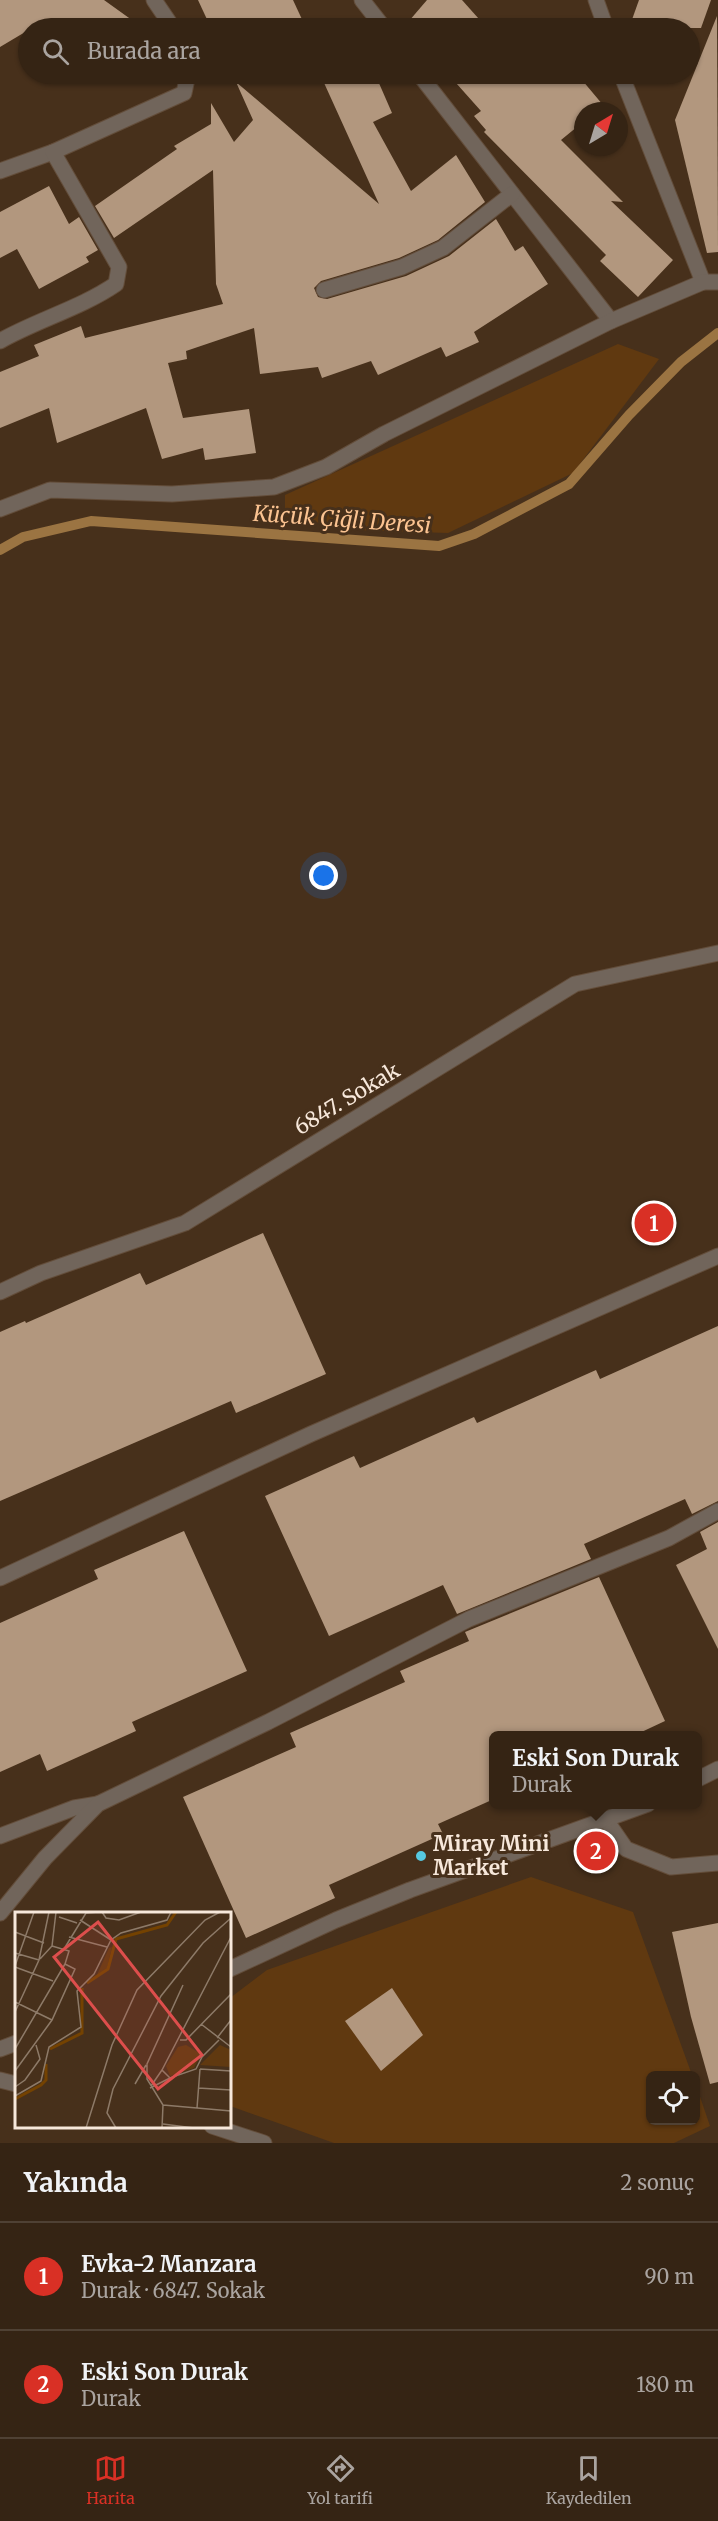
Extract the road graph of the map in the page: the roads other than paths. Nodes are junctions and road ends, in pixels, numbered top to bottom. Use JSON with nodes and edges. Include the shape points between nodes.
{"nodes":[{"id":1,"x":154,"y":0,"type":"edge"},
{"id":2,"x":362,"y":0,"type":"edge"},
{"id":3,"x":596,"y":0,"type":"edge"},
{"id":4,"x":166,"y":18,"type":"edge"},
{"id":5,"x":376,"y":18,"type":"edge"},
{"id":6,"x":602,"y":18,"type":"edge"},
{"id":7,"x":186,"y":84,"type":"edge"},
{"id":8,"x":427,"y":84,"type":"edge"},
{"id":9,"x":625,"y":84,"type":"edge"},
{"id":10,"x":53,"y":152,"type":"junction"},
{"id":11,"x":0,"y":171,"type":"edge"},
{"id":12,"x":512,"y":194,"type":"junction"},
{"id":13,"x":711,"y":282,"type":"edge"},
{"id":14,"x":324,"y":290,"type":"dead end"},
{"id":15,"x":611,"y":321,"type":"junction"},
{"id":16,"x":0,"y":341,"type":"edge"},
{"id":17,"x":0,"y":509,"type":"edge"},
{"id":18,"x":718,"y":953,"type":"edge"},
{"id":19,"x":718,"y":1257,"type":"edge"},
{"id":20,"x":0,"y":1292,"type":"edge"},
{"id":21,"x":718,"y":1511,"type":"edge"},
{"id":22,"x":0,"y":1578,"type":"edge"},
{"id":23,"x":718,"y":1769,"type":"edge"},
{"id":24,"x":702,"y":1777,"type":"edge"},
{"id":25,"x":98,"y":1804,"type":"junction"},
{"id":26,"x":635,"y":1809,"type":"edge"},
{"id":27,"x":606,"y":1820,"type":"junction"},
{"id":28,"x":0,"y":1836,"type":"edge"},
{"id":29,"x":718,"y":1863,"type":"edge"},
{"id":30,"x":0,"y":1913,"type":"edge"},
{"id":31,"x":231,"y":1969,"type":"edge"},
{"id":32,"x":15,"y":2043,"type":"edge"},
{"id":33,"x":0,"y":2049,"type":"edge"},
{"id":34,"x":0,"y":2080,"type":"edge"},
{"id":35,"x":15,"y":2084,"type":"edge"},
{"id":36,"x":215,"y":2128,"type":"edge"},
{"id":37,"x":264,"y":2143,"type":"edge"}],
"edges":[{"from":1,"to":4,"type":"street"},
{"from":2,"to":5,"type":"street"},
{"from":3,"to":6,"type":"street"},
{"from":7,"to":10,"type":"street","via":[[184,93]]},
{"from":8,"to":12,"type":"street"},
{"from":9,"to":13,"type":"street"},
{"from":10,"to":11,"type":"street"},
{"from":10,"to":16,"type":"street","via":[[119,267],[116,284]]},
{"from":12,"to":14,"type":"street","via":[[443,248],[402,267]]},
{"from":12,"to":15,"type":"street"},
{"from":13,"to":15,"type":"street"},
{"from":15,"to":17,"type":"street","via":[[326,467],[274,487],[172,495],[50,490]]},
{"from":18,"to":20,"type":"street","name":"6847. Sokak","via":[[575,984],[185,1223],[41,1273]]},
{"from":19,"to":22,"type":"street","via":[[311,1434]]},
{"from":21,"to":25,"type":"street","via":[[669,1539],[468,1619]]},
{"from":23,"to":24,"type":"street"},
{"from":25,"to":28,"type":"street","via":[[74,1808]]},
{"from":25,"to":30,"type":"street","via":[[45,1858]]},
{"from":26,"to":27,"type":"street"},
{"from":27,"to":29,"type":"street","via":[[626,1849],[671,1867]]},
{"from":27,"to":31,"type":"street","via":[[410,1890]]},
{"from":32,"to":33,"type":"street"},
{"from":34,"to":35,"type":"street"},
{"from":36,"to":37,"type":"street"}]}
